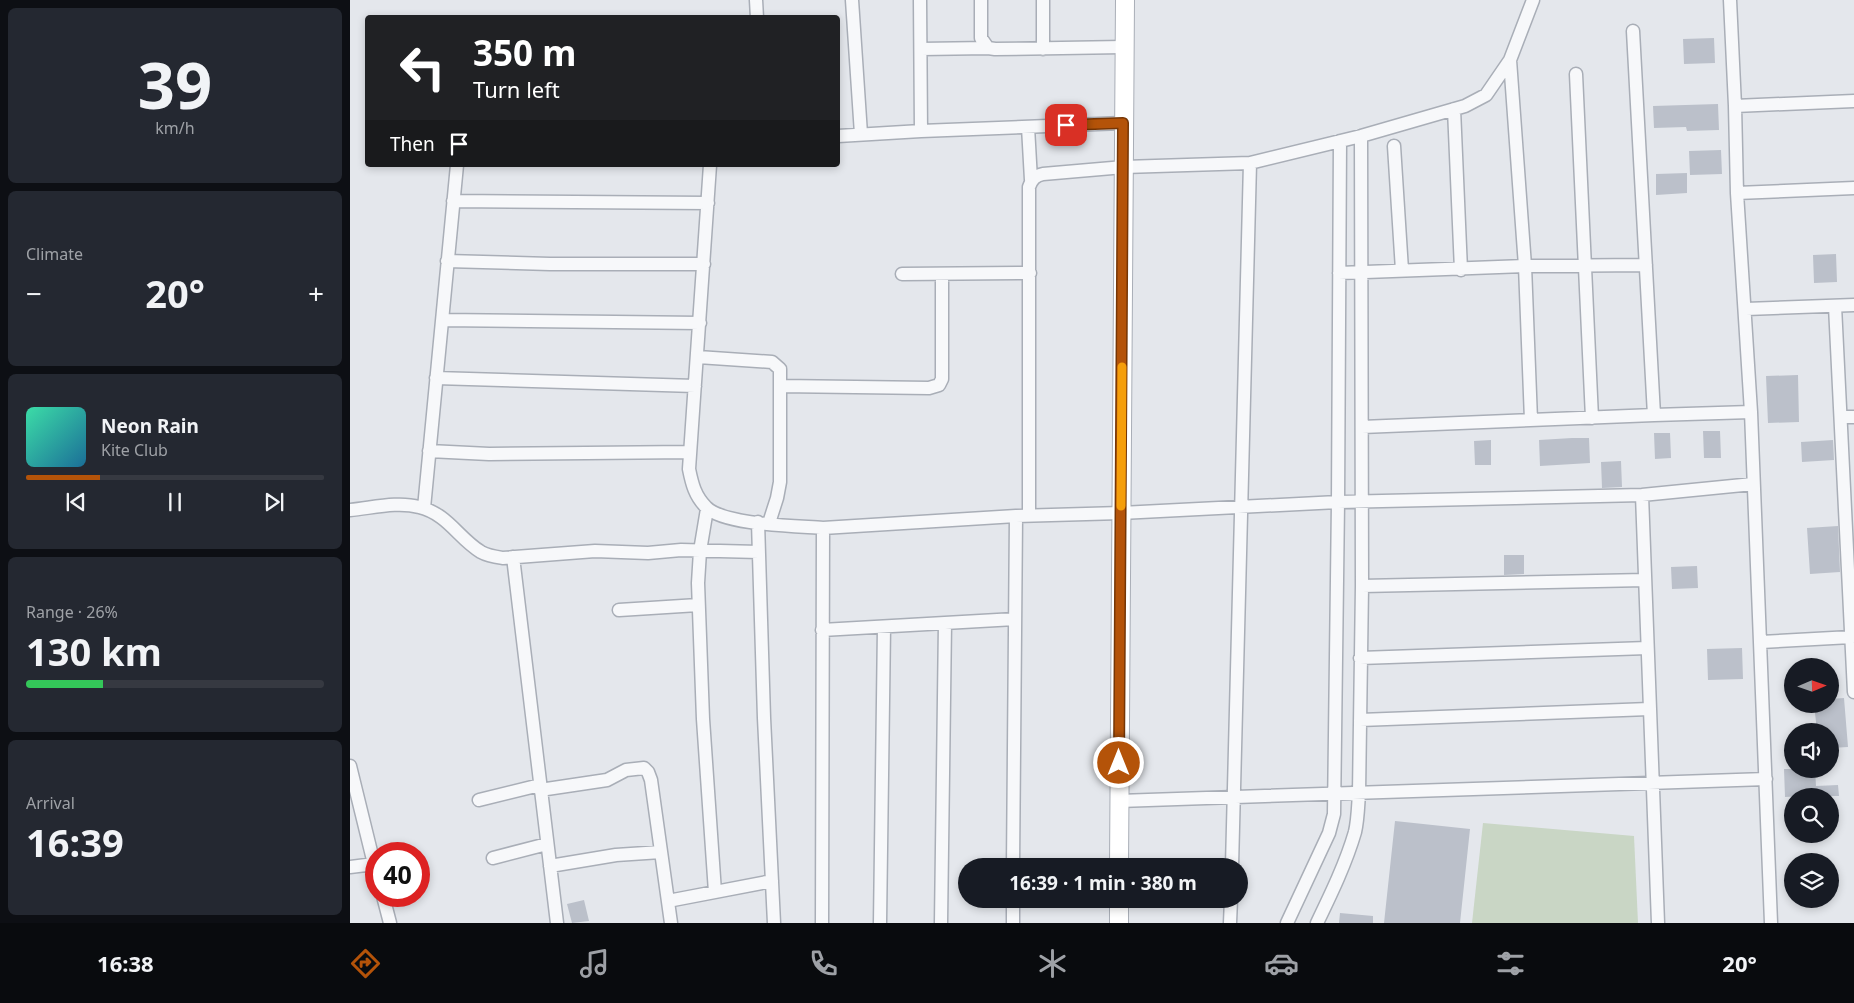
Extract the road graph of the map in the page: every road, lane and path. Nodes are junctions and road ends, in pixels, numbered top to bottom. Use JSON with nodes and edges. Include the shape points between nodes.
{"nodes":[{"id":1,"x":756,"y":0,"type":"edge"},
{"id":2,"x":852,"y":0,"type":"edge"},
{"id":3,"x":920,"y":0,"type":"edge"},
{"id":4,"x":981,"y":0,"type":"edge"},
{"id":5,"x":1042,"y":0,"type":"edge"},
{"id":6,"x":1124,"y":0,"type":"edge"},
{"id":7,"x":1533,"y":0,"type":"edge"},
{"id":8,"x":1730,"y":0,"type":"edge"},
{"id":9,"x":758,"y":15,"type":"edge"},
{"id":10,"x":1633,"y":32,"type":"dead end"},
{"id":11,"x":1123,"y":47,"type":"junction"},
{"id":12,"x":988,"y":48,"type":"junction"},
{"id":13,"x":1043,"y":48,"type":"junction"},
{"id":14,"x":921,"y":49,"type":"junction"},
{"id":15,"x":1510,"y":60,"type":"junction"},
{"id":16,"x":1576,"y":74,"type":"dead end"},
{"id":17,"x":1854,"y":101,"type":"edge"},
{"id":18,"x":1735,"y":106,"type":"junction"},
{"id":19,"x":1454,"y":109,"type":"junction"},
{"id":20,"x":1123,"y":123,"type":"junction"},
{"id":21,"x":1028,"y":127,"type":"junction"},
{"id":22,"x":921,"y":131,"type":"junction"},
{"id":23,"x":861,"y":134,"type":"junction"},
{"id":24,"x":840,"y":136,"type":"edge"},
{"id":25,"x":1361,"y":136,"type":"junction"},
{"id":26,"x":1340,"y":141,"type":"junction"},
{"id":27,"x":1394,"y":146,"type":"dead end"},
{"id":28,"x":1250,"y":163,"type":"junction"},
{"id":29,"x":457,"y":167,"type":"edge"},
{"id":30,"x":710,"y":167,"type":"edge"},
{"id":31,"x":1124,"y":167,"type":"junction"},
{"id":32,"x":1031,"y":180,"type":"junction"},
{"id":33,"x":1854,"y":188,"type":"edge"},
{"id":34,"x":1737,"y":193,"type":"junction"},
{"id":35,"x":453,"y":201,"type":"junction"},
{"id":36,"x":708,"y":203,"type":"junction"},
{"id":37,"x":447,"y":261,"type":"junction"},
{"id":38,"x":704,"y":264,"type":"junction"},
{"id":39,"x":1646,"y":265,"type":"junction"},
{"id":40,"x":1525,"y":266,"type":"junction"},
{"id":41,"x":1584,"y":267,"type":"junction"},
{"id":42,"x":1402,"y":270,"type":"junction"},
{"id":43,"x":1461,"y":270,"type":"junction"},
{"id":44,"x":1030,"y":273,"type":"junction"},
{"id":45,"x":1339,"y":273,"type":"junction"},
{"id":46,"x":1361,"y":273,"type":"junction"},
{"id":47,"x":902,"y":274,"type":"dead end"},
{"id":48,"x":942,"y":274,"type":"junction"},
{"id":49,"x":1854,"y":305,"type":"edge"},
{"id":50,"x":1835,"y":306,"type":"junction"},
{"id":51,"x":1746,"y":309,"type":"junction"},
{"id":52,"x":442,"y":320,"type":"junction"},
{"id":53,"x":700,"y":323,"type":"junction"},
{"id":54,"x":698,"y":357,"type":"junction"},
{"id":55,"x":436,"y":378,"type":"junction"},
{"id":56,"x":695,"y":386,"type":"junction"},
{"id":57,"x":781,"y":386,"type":"junction"},
{"id":58,"x":1751,"y":412,"type":"junction"},
{"id":59,"x":1654,"y":415,"type":"junction"},
{"id":60,"x":1840,"y":417,"type":"junction"},
{"id":61,"x":1854,"y":417,"type":"edge"},
{"id":62,"x":1592,"y":418,"type":"junction"},
{"id":63,"x":1531,"y":420,"type":"junction"},
{"id":64,"x":1362,"y":428,"type":"junction"},
{"id":65,"x":429,"y":450,"type":"junction"},
{"id":66,"x":690,"y":452,"type":"junction"},
{"id":67,"x":1753,"y":484,"type":"junction"},
{"id":68,"x":1849,"y":490,"type":"edge"},
{"id":69,"x":1642,"y":495,"type":"junction"},
{"id":70,"x":1338,"y":502,"type":"junction"},
{"id":71,"x":1361,"y":502,"type":"junction"},
{"id":72,"x":1241,"y":506,"type":"junction"},
{"id":73,"x":424,"y":508,"type":"junction"},
{"id":74,"x":707,"y":509,"type":"junction"},
{"id":75,"x":350,"y":510,"type":"edge"},
{"id":76,"x":1121,"y":514,"type":"junction"},
{"id":77,"x":1016,"y":516,"type":"junction"},
{"id":78,"x":1030,"y":516,"type":"junction"},
{"id":79,"x":764,"y":523,"type":"junction"},
{"id":80,"x":823,"y":528,"type":"junction"},
{"id":81,"x":700,"y":551,"type":"junction"},
{"id":82,"x":759,"y":552,"type":"junction"},
{"id":83,"x":513,"y":557,"type":"junction"},
{"id":84,"x":1645,"y":580,"type":"junction"},
{"id":85,"x":1362,"y":586,"type":"junction"},
{"id":86,"x":698,"y":605,"type":"junction"},
{"id":87,"x":619,"y":610,"type":"dead end"},
{"id":88,"x":1015,"y":619,"type":"junction"},
{"id":89,"x":945,"y":623,"type":"junction"},
{"id":90,"x":884,"y":626,"type":"junction"},
{"id":91,"x":822,"y":630,"type":"junction"},
{"id":92,"x":1851,"y":637,"type":"junction"},
{"id":93,"x":1761,"y":642,"type":"junction"},
{"id":94,"x":1647,"y":648,"type":"junction"},
{"id":95,"x":1360,"y":658,"type":"junction"},
{"id":96,"x":1854,"y":692,"type":"edge"},
{"id":97,"x":1649,"y":709,"type":"junction"},
{"id":98,"x":1360,"y":720,"type":"junction"},
{"id":99,"x":350,"y":766,"type":"edge"},
{"id":100,"x":1766,"y":780,"type":"junction"},
{"id":101,"x":1652,"y":783,"type":"junction"},
{"id":102,"x":540,"y":788,"type":"junction"},
{"id":103,"x":1335,"y":793,"type":"junction"},
{"id":104,"x":1359,"y":793,"type":"junction"},
{"id":105,"x":354,"y":796,"type":"edge"},
{"id":106,"x":1234,"y":798,"type":"junction"},
{"id":107,"x":480,"y":800,"type":"dead end"},
{"id":108,"x":1119,"y":801,"type":"junction"},
{"id":109,"x":367,"y":842,"type":"edge"},
{"id":110,"x":547,"y":844,"type":"junction"},
{"id":111,"x":661,"y":852,"type":"junction"},
{"id":112,"x":493,"y":858,"type":"dead end"},
{"id":113,"x":1013,"y":858,"type":"edge"},
{"id":114,"x":1119,"y":858,"type":"edge"},
{"id":115,"x":1232,"y":858,"type":"edge"},
{"id":116,"x":550,"y":866,"type":"junction"},
{"id":117,"x":350,"y":867,"type":"edge"},
{"id":118,"x":365,"y":868,"type":"edge"},
{"id":119,"x":772,"y":881,"type":"junction"},
{"id":120,"x":715,"y":892,"type":"junction"},
{"id":121,"x":668,"y":901,"type":"junction"},
{"id":122,"x":385,"y":907,"type":"edge"},
{"id":123,"x":1013,"y":908,"type":"edge"},
{"id":124,"x":1119,"y":908,"type":"edge"},
{"id":125,"x":1231,"y":908,"type":"edge"},
{"id":126,"x":390,"y":923,"type":"edge"},
{"id":127,"x":557,"y":923,"type":"edge"},
{"id":128,"x":671,"y":923,"type":"edge"},
{"id":129,"x":774,"y":923,"type":"edge"},
{"id":130,"x":822,"y":923,"type":"edge"},
{"id":131,"x":880,"y":923,"type":"edge"},
{"id":132,"x":941,"y":923,"type":"edge"},
{"id":133,"x":1013,"y":923,"type":"edge"},
{"id":134,"x":1119,"y":923,"type":"edge"},
{"id":135,"x":1230,"y":923,"type":"edge"},
{"id":136,"x":1287,"y":923,"type":"edge"},
{"id":137,"x":1317,"y":923,"type":"edge"},
{"id":138,"x":1658,"y":923,"type":"edge"},
{"id":139,"x":1771,"y":923,"type":"edge"}],
"edges":[{"from":1,"to":9,"type":"street"},
{"from":2,"to":23,"type":"street"},
{"from":3,"to":14,"type":"street"},
{"from":4,"to":12,"type":"street","via":[[981,38]]},
{"from":5,"to":13,"type":"street"},
{"from":6,"to":11,"type":"street"},
{"from":7,"to":15,"type":"street"},
{"from":8,"to":18,"type":"street"},
{"from":10,"to":39,"type":"street"},
{"from":11,"to":13,"type":"street"},
{"from":11,"to":20,"type":"street"},
{"from":12,"to":13,"type":"street"},
{"from":12,"to":14,"type":"street"},
{"from":14,"to":22,"type":"street"},
{"from":15,"to":19,"type":"street","via":[[1486,95]]},
{"from":15,"to":40,"type":"street"},
{"from":16,"to":41,"type":"street"},
{"from":17,"to":18,"type":"street"},
{"from":18,"to":34,"type":"street"},
{"from":19,"to":25,"type":"street"},
{"from":19,"to":43,"type":"street"},
{"from":20,"to":21,"type":"street"},
{"from":20,"to":31,"type":"street"},
{"from":21,"to":22,"type":"street"},
{"from":21,"to":32,"type":"street"},
{"from":22,"to":23,"type":"street"},
{"from":23,"to":24,"type":"street"},
{"from":25,"to":26,"type":"street"},
{"from":25,"to":46,"type":"street"},
{"from":26,"to":28,"type":"street"},
{"from":26,"to":45,"type":"street"},
{"from":27,"to":42,"type":"street"},
{"from":28,"to":31,"type":"street"},
{"from":28,"to":72,"type":"street"},
{"from":29,"to":35,"type":"street"},
{"from":30,"to":36,"type":"street"},
{"from":31,"to":32,"type":"street","via":[[1043,174]]},
{"from":31,"to":76,"type":"street"},
{"from":32,"to":44,"type":"street"},
{"from":33,"to":34,"type":"street"},
{"from":34,"to":51,"type":"street"},
{"from":35,"to":36,"type":"street"},
{"from":35,"to":37,"type":"street"},
{"from":36,"to":38,"type":"street"},
{"from":37,"to":38,"type":"street"},
{"from":37,"to":52,"type":"street"},
{"from":38,"to":53,"type":"street"},
{"from":39,"to":41,"type":"street"},
{"from":39,"to":59,"type":"street"},
{"from":40,"to":41,"type":"street"},
{"from":40,"to":43,"type":"street"},
{"from":40,"to":63,"type":"street"},
{"from":41,"to":62,"type":"street"},
{"from":42,"to":43,"type":"street"},
{"from":42,"to":46,"type":"street"},
{"from":44,"to":48,"type":"street"},
{"from":44,"to":78,"type":"street"},
{"from":45,"to":46,"type":"street"},
{"from":45,"to":70,"type":"street"},
{"from":46,"to":64,"type":"street"},
{"from":47,"to":48,"type":"street"},
{"from":48,"to":57,"type":"street","via":[[942,379],[939,386]]},
{"from":49,"to":50,"type":"street"},
{"from":50,"to":51,"type":"street"},
{"from":50,"to":60,"type":"street"},
{"from":51,"to":58,"type":"street"},
{"from":52,"to":53,"type":"street"},
{"from":52,"to":55,"type":"street"},
{"from":53,"to":54,"type":"street"},
{"from":54,"to":56,"type":"street"},
{"from":54,"to":57,"type":"street","via":[[772,362],[780,369]]},
{"from":55,"to":56,"type":"street"},
{"from":55,"to":65,"type":"street"},
{"from":56,"to":66,"type":"street"},
{"from":57,"to":79,"type":"street","via":[[780,482],[777,498]]},
{"from":58,"to":59,"type":"street"},
{"from":58,"to":67,"type":"street"},
{"from":59,"to":62,"type":"street"},
{"from":60,"to":61,"type":"street"},
{"from":60,"to":68,"type":"street"},
{"from":62,"to":63,"type":"street"},
{"from":63,"to":64,"type":"street"},
{"from":64,"to":71,"type":"street"},
{"from":65,"to":66,"type":"street","via":[[489,454]]},
{"from":65,"to":73,"type":"street"},
{"from":66,"to":74,"type":"street","via":[[691,482]]},
{"from":67,"to":69,"type":"street"},
{"from":67,"to":93,"type":"street"},
{"from":68,"to":92,"type":"street"},
{"from":69,"to":71,"type":"street"},
{"from":69,"to":84,"type":"street"},
{"from":70,"to":71,"type":"street"},
{"from":70,"to":72,"type":"street"},
{"from":70,"to":103,"type":"street"},
{"from":71,"to":85,"type":"street"},
{"from":72,"to":76,"type":"street"},
{"from":72,"to":106,"type":"street"},
{"from":73,"to":75,"type":"street","via":[[395,505]]},
{"from":73,"to":83,"type":"street","via":[[442,517],[481,552]]},
{"from":74,"to":79,"type":"street","via":[[720,515]]},
{"from":74,"to":81,"type":"street"},
{"from":76,"to":78,"type":"street"},
{"from":76,"to":108,"type":"street"},
{"from":77,"to":78,"type":"street"},
{"from":77,"to":80,"type":"street"},
{"from":77,"to":88,"type":"street"},
{"from":79,"to":80,"type":"street"},
{"from":79,"to":82,"type":"street"},
{"from":80,"to":91,"type":"street"},
{"from":81,"to":82,"type":"street"},
{"from":81,"to":83,"type":"street","via":[[595,551]]},
{"from":81,"to":86,"type":"street"},
{"from":82,"to":119,"type":"street"},
{"from":83,"to":102,"type":"street"},
{"from":84,"to":85,"type":"street"},
{"from":84,"to":94,"type":"street"},
{"from":85,"to":95,"type":"street"},
{"from":86,"to":87,"type":"street"},
{"from":86,"to":120,"type":"street"},
{"from":88,"to":89,"type":"street"},
{"from":88,"to":113,"type":"street"},
{"from":89,"to":90,"type":"street"},
{"from":89,"to":132,"type":"street"},
{"from":90,"to":91,"type":"street"},
{"from":90,"to":131,"type":"street"},
{"from":91,"to":130,"type":"street"},
{"from":92,"to":93,"type":"street"},
{"from":92,"to":96,"type":"street"},
{"from":93,"to":100,"type":"street"},
{"from":94,"to":95,"type":"street"},
{"from":94,"to":97,"type":"street"},
{"from":95,"to":98,"type":"street"},
{"from":97,"to":98,"type":"street"},
{"from":97,"to":101,"type":"street"},
{"from":98,"to":104,"type":"street"},
{"from":99,"to":105,"type":"street"},
{"from":100,"to":101,"type":"street"},
{"from":100,"to":139,"type":"street"},
{"from":101,"to":104,"type":"street"},
{"from":101,"to":138,"type":"street"},
{"from":102,"to":107,"type":"street"},
{"from":102,"to":110,"type":"street"},
{"from":102,"to":111,"type":"street","via":[[607,780],[626,770],[644,768],[651,780]]},
{"from":103,"to":104,"type":"street"},
{"from":103,"to":106,"type":"street"},
{"from":103,"to":136,"type":"street","via":[[1329,833]]},
{"from":104,"to":137,"type":"street","via":[[1354,833]]},
{"from":105,"to":109,"type":"street"},
{"from":106,"to":108,"type":"street"},
{"from":106,"to":115,"type":"street"},
{"from":108,"to":114,"type":"street"},
{"from":110,"to":112,"type":"street"},
{"from":110,"to":116,"type":"street"},
{"from":111,"to":116,"type":"street","via":[[616,855]]},
{"from":111,"to":121,"type":"street"},
{"from":116,"to":127,"type":"street"},
{"from":117,"to":118,"type":"street"},
{"from":119,"to":120,"type":"street"},
{"from":119,"to":129,"type":"street"},
{"from":120,"to":121,"type":"street"},
{"from":121,"to":128,"type":"street"},
{"from":122,"to":126,"type":"street"},
{"from":123,"to":133,"type":"street"},
{"from":124,"to":134,"type":"street"},
{"from":125,"to":135,"type":"street"}]}
